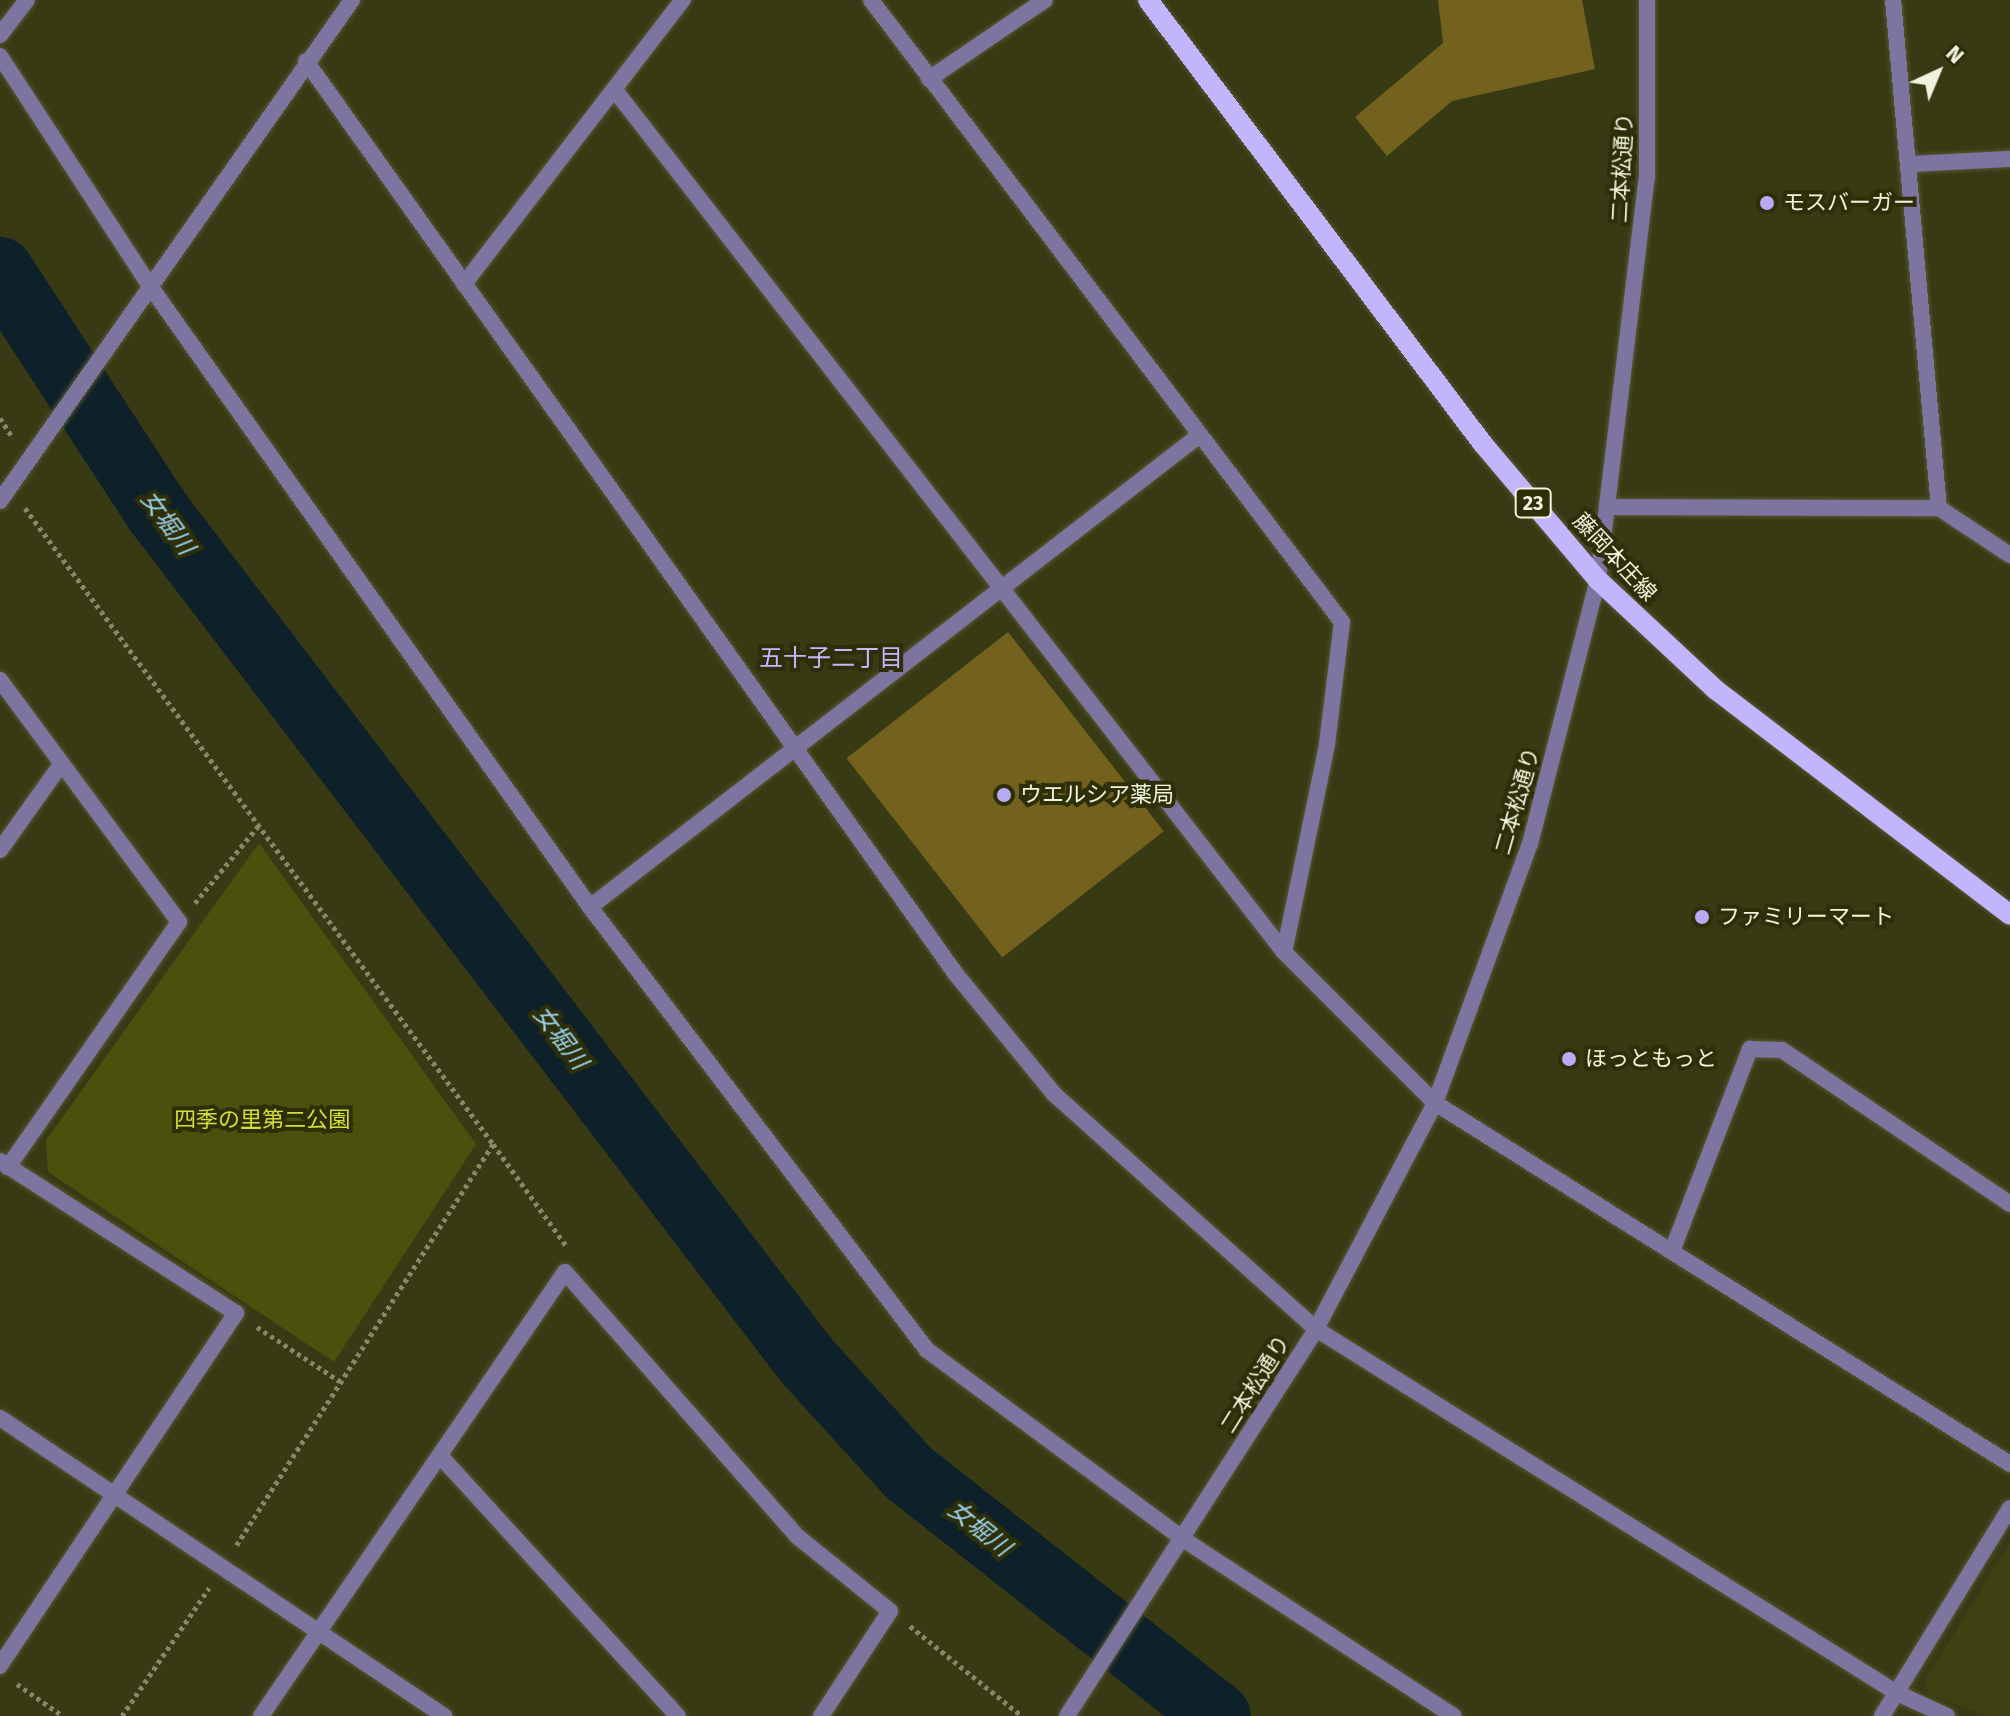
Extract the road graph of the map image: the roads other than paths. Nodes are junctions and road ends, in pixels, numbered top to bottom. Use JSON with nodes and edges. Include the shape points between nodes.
{"nodes":[{"id":1,"x":27,"y":0,"type":"edge"},
{"id":2,"x":352,"y":0,"type":"edge"},
{"id":3,"x":683,"y":0,"type":"edge"},
{"id":4,"x":871,"y":0,"type":"edge"},
{"id":5,"x":1045,"y":0,"type":"edge"},
{"id":6,"x":1148,"y":0,"type":"edge"},
{"id":7,"x":1647,"y":0,"type":"edge"},
{"id":8,"x":1893,"y":0,"type":"edge"},
{"id":9,"x":0,"y":35,"type":"edge"},
{"id":10,"x":0,"y":56,"type":"edge"},
{"id":11,"x":306,"y":61,"type":"junction"},
{"id":12,"x":929,"y":79,"type":"junction"},
{"id":13,"x":614,"y":89,"type":"junction"},
{"id":14,"x":2010,"y":159,"type":"edge"},
{"id":15,"x":1910,"y":164,"type":"junction"},
{"id":16,"x":464,"y":284,"type":"junction"},
{"id":17,"x":146,"y":294,"type":"junction"},
{"id":18,"x":1197,"y":437,"type":"junction"},
{"id":19,"x":5,"y":494,"type":"edge"},
{"id":20,"x":1607,"y":507,"type":"junction"},
{"id":21,"x":1939,"y":508,"type":"junction"},
{"id":22,"x":2010,"y":555,"type":"edge"},
{"id":23,"x":1598,"y":580,"type":"junction"},
{"id":24,"x":1005,"y":588,"type":"junction"},
{"id":25,"x":0,"y":680,"type":"edge"},
{"id":26,"x":794,"y":749,"type":"junction"},
{"id":27,"x":60,"y":766,"type":"junction"},
{"id":28,"x":0,"y":850,"type":"edge"},
{"id":29,"x":590,"y":907,"type":"junction"},
{"id":30,"x":2010,"y":915,"type":"edge"},
{"id":31,"x":1284,"y":952,"type":"junction"},
{"id":32,"x":1435,"y":1103,"type":"junction"},
{"id":33,"x":4,"y":1164,"type":"edge"},
{"id":34,"x":2010,"y":1204,"type":"edge"},
{"id":35,"x":1672,"y":1251,"type":"junction"},
{"id":36,"x":1316,"y":1329,"type":"junction"},
{"id":37,"x":0,"y":1418,"type":"edge"},
{"id":38,"x":443,"y":1459,"type":"junction"},
{"id":39,"x":2010,"y":1464,"type":"edge"},
{"id":40,"x":115,"y":1496,"type":"junction"},
{"id":41,"x":2010,"y":1508,"type":"edge"},
{"id":42,"x":1183,"y":1539,"type":"junction"},
{"id":43,"x":319,"y":1629,"type":"junction"},
{"id":44,"x":0,"y":1666,"type":"edge"},
{"id":45,"x":1897,"y":1693,"type":"junction"},
{"id":46,"x":1070,"y":1712,"type":"edge"},
{"id":47,"x":261,"y":1716,"type":"edge"},
{"id":48,"x":444,"y":1716,"type":"edge"},
{"id":49,"x":678,"y":1716,"type":"edge"},
{"id":50,"x":821,"y":1716,"type":"edge"},
{"id":51,"x":1453,"y":1716,"type":"edge"},
{"id":52,"x":1882,"y":1716,"type":"edge"},
{"id":53,"x":1947,"y":1716,"type":"edge"}],
"edges":[{"from":1,"to":9,"type":"street"},
{"from":2,"to":11,"type":"street"},
{"from":3,"to":13,"type":"street"},
{"from":4,"to":12,"type":"street"},
{"from":5,"to":12,"type":"street"},
{"from":6,"to":23,"type":"main road","name":"藤岡本庄線","number":"23","via":[[1483,444]]},
{"from":7,"to":20,"type":"street","name":"二本松通り","via":[[1647,178]]},
{"from":8,"to":15,"type":"street"},
{"from":10,"to":17,"type":"street"},
{"from":11,"to":16,"type":"street"},
{"from":11,"to":17,"type":"street"},
{"from":12,"to":18,"type":"street"},
{"from":13,"to":16,"type":"street"},
{"from":13,"to":24,"type":"street"},
{"from":14,"to":15,"type":"street"},
{"from":15,"to":21,"type":"street"},
{"from":16,"to":26,"type":"street"},
{"from":17,"to":19,"type":"street"},
{"from":17,"to":29,"type":"street"},
{"from":18,"to":24,"type":"street"},
{"from":18,"to":31,"type":"street","via":[[1342,622],[1327,745]]},
{"from":20,"to":21,"type":"street"},
{"from":20,"to":23,"type":"street","name":"二本松通り"},
{"from":21,"to":22,"type":"street"},
{"from":23,"to":30,"type":"main road","name":"藤岡本庄線","number":"23","via":[[1716,690]]},
{"from":23,"to":32,"type":"street","name":"二本松通り","via":[[1530,844]]},
{"from":24,"to":26,"type":"street"},
{"from":24,"to":31,"type":"street"},
{"from":25,"to":27,"type":"street"},
{"from":26,"to":29,"type":"street"},
{"from":26,"to":36,"type":"street","via":[[955,973],[1054,1094]]},
{"from":27,"to":28,"type":"street"},
{"from":27,"to":33,"type":"street","via":[[179,922]]},
{"from":29,"to":42,"type":"street","via":[[927,1350]]},
{"from":31,"to":32,"type":"street"},
{"from":32,"to":35,"type":"street"},
{"from":32,"to":36,"type":"street","name":"二本松通り"},
{"from":33,"to":40,"type":"street","via":[[236,1313]]},
{"from":34,"to":35,"type":"street","via":[[1782,1050],[1750,1049]]},
{"from":35,"to":39,"type":"street"},
{"from":36,"to":42,"type":"street","name":"二本松通り"},
{"from":36,"to":45,"type":"street"},
{"from":37,"to":40,"type":"street"},
{"from":38,"to":43,"type":"street"},
{"from":38,"to":49,"type":"street"},
{"from":38,"to":50,"type":"street","via":[[565,1272],[798,1537],[890,1611]]},
{"from":40,"to":43,"type":"street"},
{"from":40,"to":44,"type":"street"},
{"from":41,"to":45,"type":"street"},
{"from":42,"to":46,"type":"street","name":"二本松通り"},
{"from":42,"to":51,"type":"street"},
{"from":43,"to":47,"type":"street"},
{"from":43,"to":48,"type":"street"},
{"from":45,"to":52,"type":"street"},
{"from":45,"to":53,"type":"street"}]}
